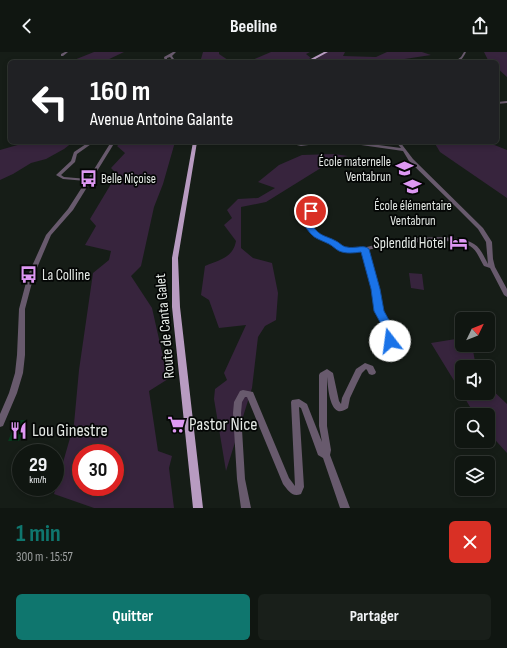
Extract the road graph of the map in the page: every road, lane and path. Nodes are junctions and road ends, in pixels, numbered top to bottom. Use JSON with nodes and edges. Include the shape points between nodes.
{"nodes":[{"id":1,"x":67,"y":52,"type":"edge"},
{"id":2,"x":326,"y":52,"type":"edge"},
{"id":3,"x":464,"y":52,"type":"edge"},
{"id":4,"x":174,"y":53,"type":"edge"},
{"id":5,"x":62,"y":55,"type":"dead end"},
{"id":6,"x":166,"y":60,"type":"edge"},
{"id":7,"x":311,"y":60,"type":"edge"},
{"id":8,"x":458,"y":60,"type":"edge"},
{"id":9,"x":89,"y":144,"type":"edge"},
{"id":10,"x":112,"y":144,"type":"edge"},
{"id":11,"x":195,"y":144,"type":"edge"},
{"id":12,"x":296,"y":144,"type":"edge"},
{"id":13,"x":309,"y":144,"type":"edge"},
{"id":14,"x":361,"y":144,"type":"edge"},
{"id":15,"x":399,"y":144,"type":"edge"},
{"id":16,"x":403,"y":150,"type":"junction"},
{"id":17,"x":89,"y":180,"type":"junction"},
{"id":18,"x":454,"y":202,"type":"junction"},
{"id":19,"x":428,"y":206,"type":"dead end"},
{"id":20,"x":311,"y":211,"type":"dead end"},
{"id":21,"x":365,"y":249,"type":"junction"},
{"id":22,"x":492,"y":266,"type":"junction"},
{"id":23,"x":507,"y":295,"type":"edge"},
{"id":24,"x":375,"y":343,"type":"dead end"},
{"id":25,"x":372,"y":372,"type":"dead end"},
{"id":26,"x":0,"y":423,"type":"edge"},
{"id":27,"x":326,"y":455,"type":"junction"},
{"id":28,"x":198,"y":508,"type":"edge"},
{"id":29,"x":246,"y":508,"type":"edge"},
{"id":30,"x":345,"y":508,"type":"edge"}],
"edges":[{"from":1,"to":5,"type":"street"},
{"from":2,"to":7,"type":"main road"},
{"from":3,"to":8,"type":"street"},
{"from":4,"to":6,"type":"street"},
{"from":9,"to":17,"type":"street","via":[[75,153],[73,160],[58,175],[63,178]]},
{"from":10,"to":17,"type":"street"},
{"from":11,"to":28,"type":"main road","name":"Route de Canta Galet","via":[[177,239],[174,277]]},
{"from":12,"to":13,"type":"street"},
{"from":14,"to":16,"type":"street"},
{"from":15,"to":16,"type":"street"},
{"from":16,"to":18,"type":"street"},
{"from":17,"to":26,"type":"street","via":[[70,210],[48,234],[30,279],[22,309],[19,373]]},
{"from":18,"to":19,"type":"street"},
{"from":18,"to":22,"type":"street","via":[[473,219],[487,239]]},
{"from":20,"to":21,"type":"street","via":[[308,225],[314,234],[342,250]]},
{"from":21,"to":22,"type":"street","via":[[399,243],[451,240],[473,246],[486,265]]},
{"from":21,"to":24,"type":"street","via":[[380,315],[389,327],[392,338],[389,342]]},
{"from":22,"to":23,"type":"street"},
{"from":25,"to":27,"type":"street","via":[[365,366],[359,371],[348,392],[345,406],[340,408],[335,403],[330,375],[327,372],[323,375]]},
{"from":27,"to":29,"type":"street","via":[[321,452],[304,406],[295,402],[300,487],[298,491],[293,490],[286,481],[253,398],[250,394],[244,393],[238,402],[237,413],[241,479]]},
{"from":27,"to":30,"type":"street"}]}
